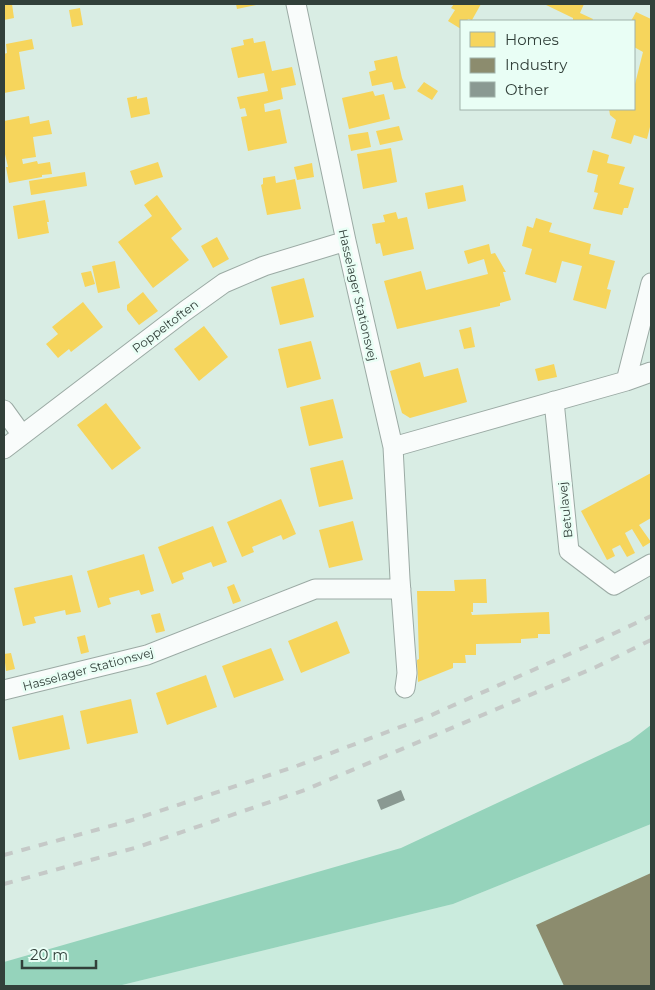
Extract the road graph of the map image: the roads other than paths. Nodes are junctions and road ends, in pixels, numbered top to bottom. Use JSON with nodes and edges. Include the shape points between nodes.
{"nodes":[{"id":1,"x":296,"y":4,"type":"edge"},
{"id":2,"x":346,"y":241,"type":"junction"},
{"id":3,"x":651,"y":283,"type":"edge"},
{"id":4,"x":651,"y":372,"type":"edge"},
{"id":5,"x":626,"y":381,"type":"junction"},
{"id":6,"x":554,"y":401,"type":"junction"},
{"id":7,"x":4,"y":410,"type":"edge"},
{"id":8,"x":22,"y":435,"type":"junction"},
{"id":9,"x":393,"y":447,"type":"junction"},
{"id":10,"x":4,"y":449,"type":"edge"},
{"id":11,"x":651,"y":564,"type":"edge"},
{"id":12,"x":400,"y":589,"type":"junction"},
{"id":13,"x":406,"y":688,"type":"dead end"},
{"id":14,"x":4,"y":690,"type":"edge"}],
"edges":[{"from":1,"to":2,"type":"street","name":"Hasselager Stationsvej"},
{"from":2,"to":8,"type":"street","name":"Poppeltoften","via":[[264,266],[224,283]]},
{"from":2,"to":9,"type":"street","name":"Hasselager Stationsvej"},
{"from":3,"to":5,"type":"street"},
{"from":4,"to":5,"type":"street"},
{"from":5,"to":6,"type":"street"},
{"from":6,"to":9,"type":"street"},
{"from":6,"to":11,"type":"street","name":"Betulavej","via":[[569,551],[614,585]]},
{"from":7,"to":8,"type":"street"},
{"from":8,"to":10,"type":"street","name":"Poppeltoften"},
{"from":9,"to":12,"type":"street","name":"Hasselager Stationsvej"},
{"from":12,"to":13,"type":"street","name":"Hasselager Stationsvej"},
{"from":12,"to":14,"type":"street","name":"Hasselager Stationsvej","via":[[315,589],[147,655]]}]}
